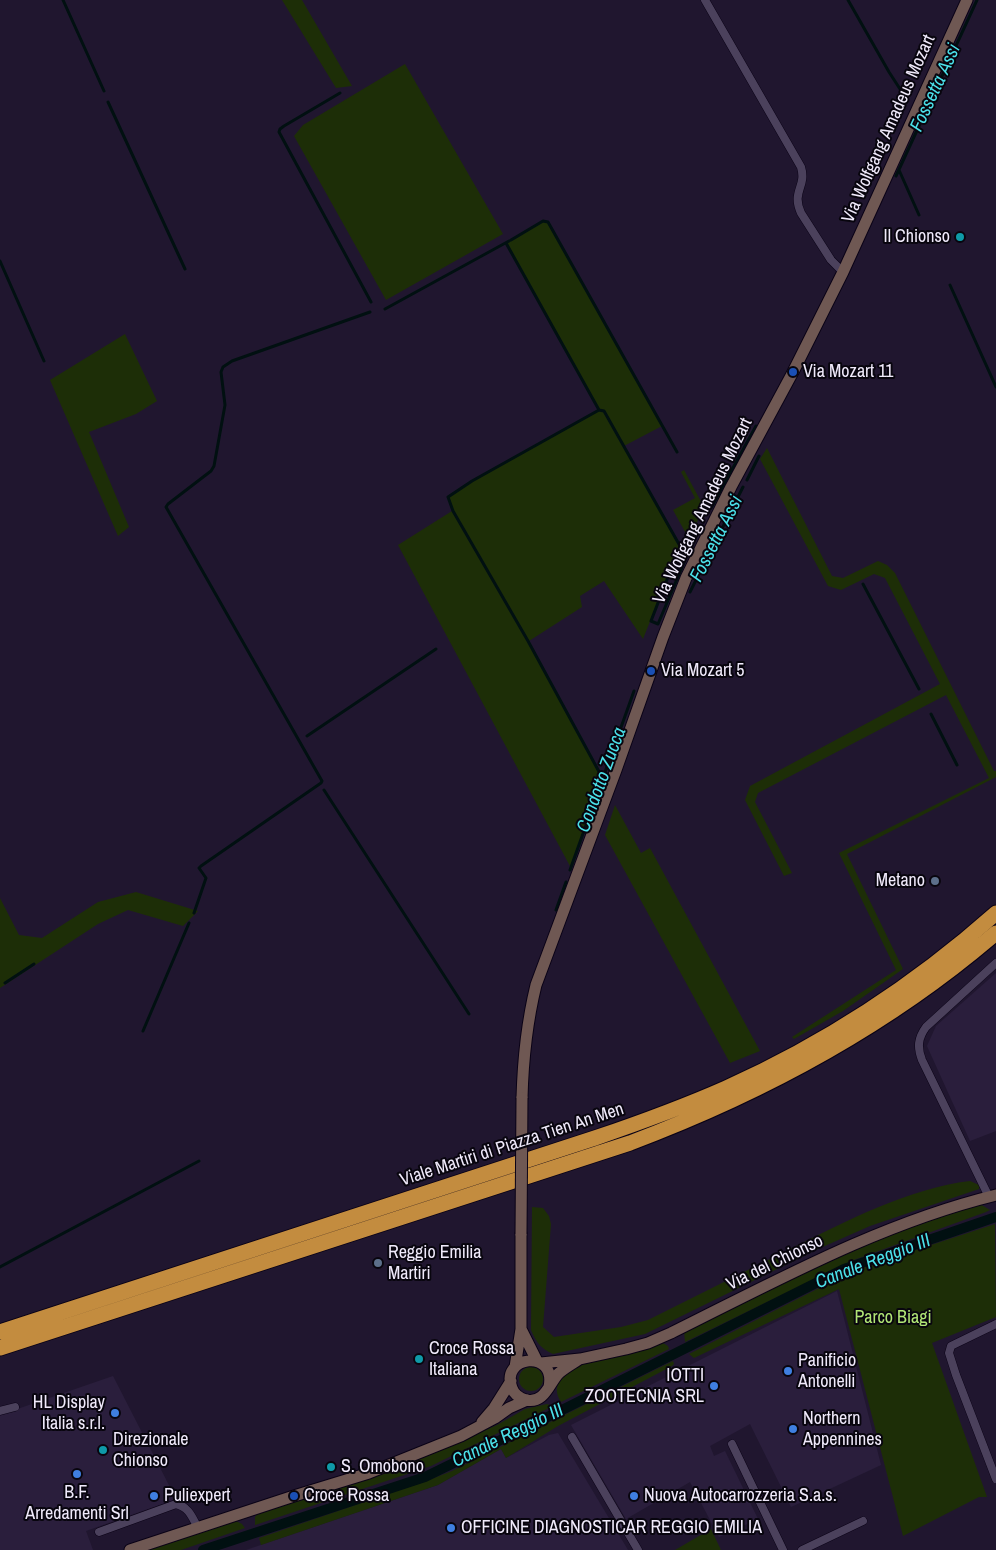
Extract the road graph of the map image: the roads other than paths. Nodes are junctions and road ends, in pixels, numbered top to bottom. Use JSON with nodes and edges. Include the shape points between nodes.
{"nodes":[{"id":1,"x":705,"y":0,"type":"edge"},
{"id":2,"x":967,"y":0,"type":"edge"},
{"id":3,"x":843,"y":272,"type":"junction"},
{"id":4,"x":996,"y":913,"type":"edge"},
{"id":5,"x":996,"y":933,"type":"edge"},
{"id":6,"x":996,"y":963,"type":"edge"},
{"id":7,"x":992,"y":1198,"type":"edge"},
{"id":8,"x":996,"y":1324,"type":"edge"},
{"id":9,"x":521,"y":1329,"type":"junction"},
{"id":10,"x":0,"y":1332,"type":"edge"},
{"id":11,"x":0,"y":1348,"type":"edge"},
{"id":12,"x":580,"y":1359,"type":"junction"},
{"id":13,"x":539,"y":1362,"type":"junction"},
{"id":14,"x":515,"y":1367,"type":"junction"},
{"id":15,"x":510,"y":1381,"type":"junction"},
{"id":16,"x":549,"y":1387,"type":"junction"},
{"id":17,"x":527,"y":1400,"type":"junction"},
{"id":18,"x":15,"y":1407,"type":"dead end"},
{"id":19,"x":0,"y":1411,"type":"edge"},
{"id":20,"x":480,"y":1425,"type":"junction"},
{"id":21,"x":572,"y":1438,"type":"dead end"},
{"id":22,"x":732,"y":1444,"type":"dead end"},
{"id":23,"x":996,"y":1479,"type":"edge"},
{"id":24,"x":863,"y":1521,"type":"dead end"},
{"id":25,"x":198,"y":1528,"type":"junction"},
{"id":26,"x":99,"y":1532,"type":"dead end"},
{"id":27,"x":130,"y":1550,"type":"edge"},
{"id":28,"x":638,"y":1550,"type":"edge"},
{"id":29,"x":783,"y":1550,"type":"edge"},
{"id":30,"x":802,"y":1550,"type":"edge"}],
"edges":[{"from":1,"to":3,"type":"street","via":[[801,167],[803,181],[797,198],[801,213],[830,260]]},
{"from":2,"to":3,"type":"street","name":"Via Wolfgang Amadeus Mozart"},
{"from":3,"to":9,"type":"street","name":"Via Wolfgang Amadeus Mozart","bridge":true,"via":[[686,578],[536,985],[525,1045],[522,1098]]},
{"from":4,"to":10,"type":"highway","name":"Viale Martiri di Piazza Tien An Men","via":[[910,981],[858,1016],[763,1070],[696,1101],[576,1144]]},
{"from":5,"to":11,"type":"highway","name":"Viale Martiri di Piazza Tien An Men","via":[[916,995],[833,1049],[758,1089],[673,1127]]},
{"from":6,"to":7,"type":"street","via":[[926,1027],[918,1047]]},
{"from":7,"to":12,"type":"street","name":"Via del Chionso","via":[[915,1220],[855,1243],[648,1343]]},
{"from":8,"to":23,"type":"street","via":[[955,1344],[949,1353]]},
{"from":9,"to":13,"type":"street","name":"Via Wolfgang Amadeus Mozart"},
{"from":9,"to":14,"type":"street","name":"Via Wolfgang Amadeus Mozart"},
{"from":12,"to":13,"type":"street","name":"Via del Chionso"},
{"from":12,"to":16,"type":"street","name":"Via del Chionso","via":[[559,1374]]},
{"from":13,"to":14,"type":"street","name":"Via del Chionso","via":[[532,1360]]},
{"from":13,"to":16,"type":"street","via":[[548,1371]]},
{"from":14,"to":15,"type":"street","name":"Via del Chionso"},
{"from":15,"to":17,"type":"street","via":[[516,1394]]},
{"from":15,"to":20,"type":"street","name":"Via del Chionso"},
{"from":16,"to":17,"type":"street","name":"Via del Chionso","via":[[543,1396]]},
{"from":17,"to":20,"type":"street","name":"Via del Chionso"},
{"from":18,"to":19,"type":"street"},
{"from":20,"to":25,"type":"street","name":"Via del Chionso","via":[[369,1473]]},
{"from":21,"to":28,"type":"street"},
{"from":22,"to":29,"type":"street"},
{"from":24,"to":30,"type":"street"},
{"from":25,"to":26,"type":"street","via":[[188,1510],[176,1504]]},
{"from":25,"to":27,"type":"street","name":"Via del Chionso"}]}
